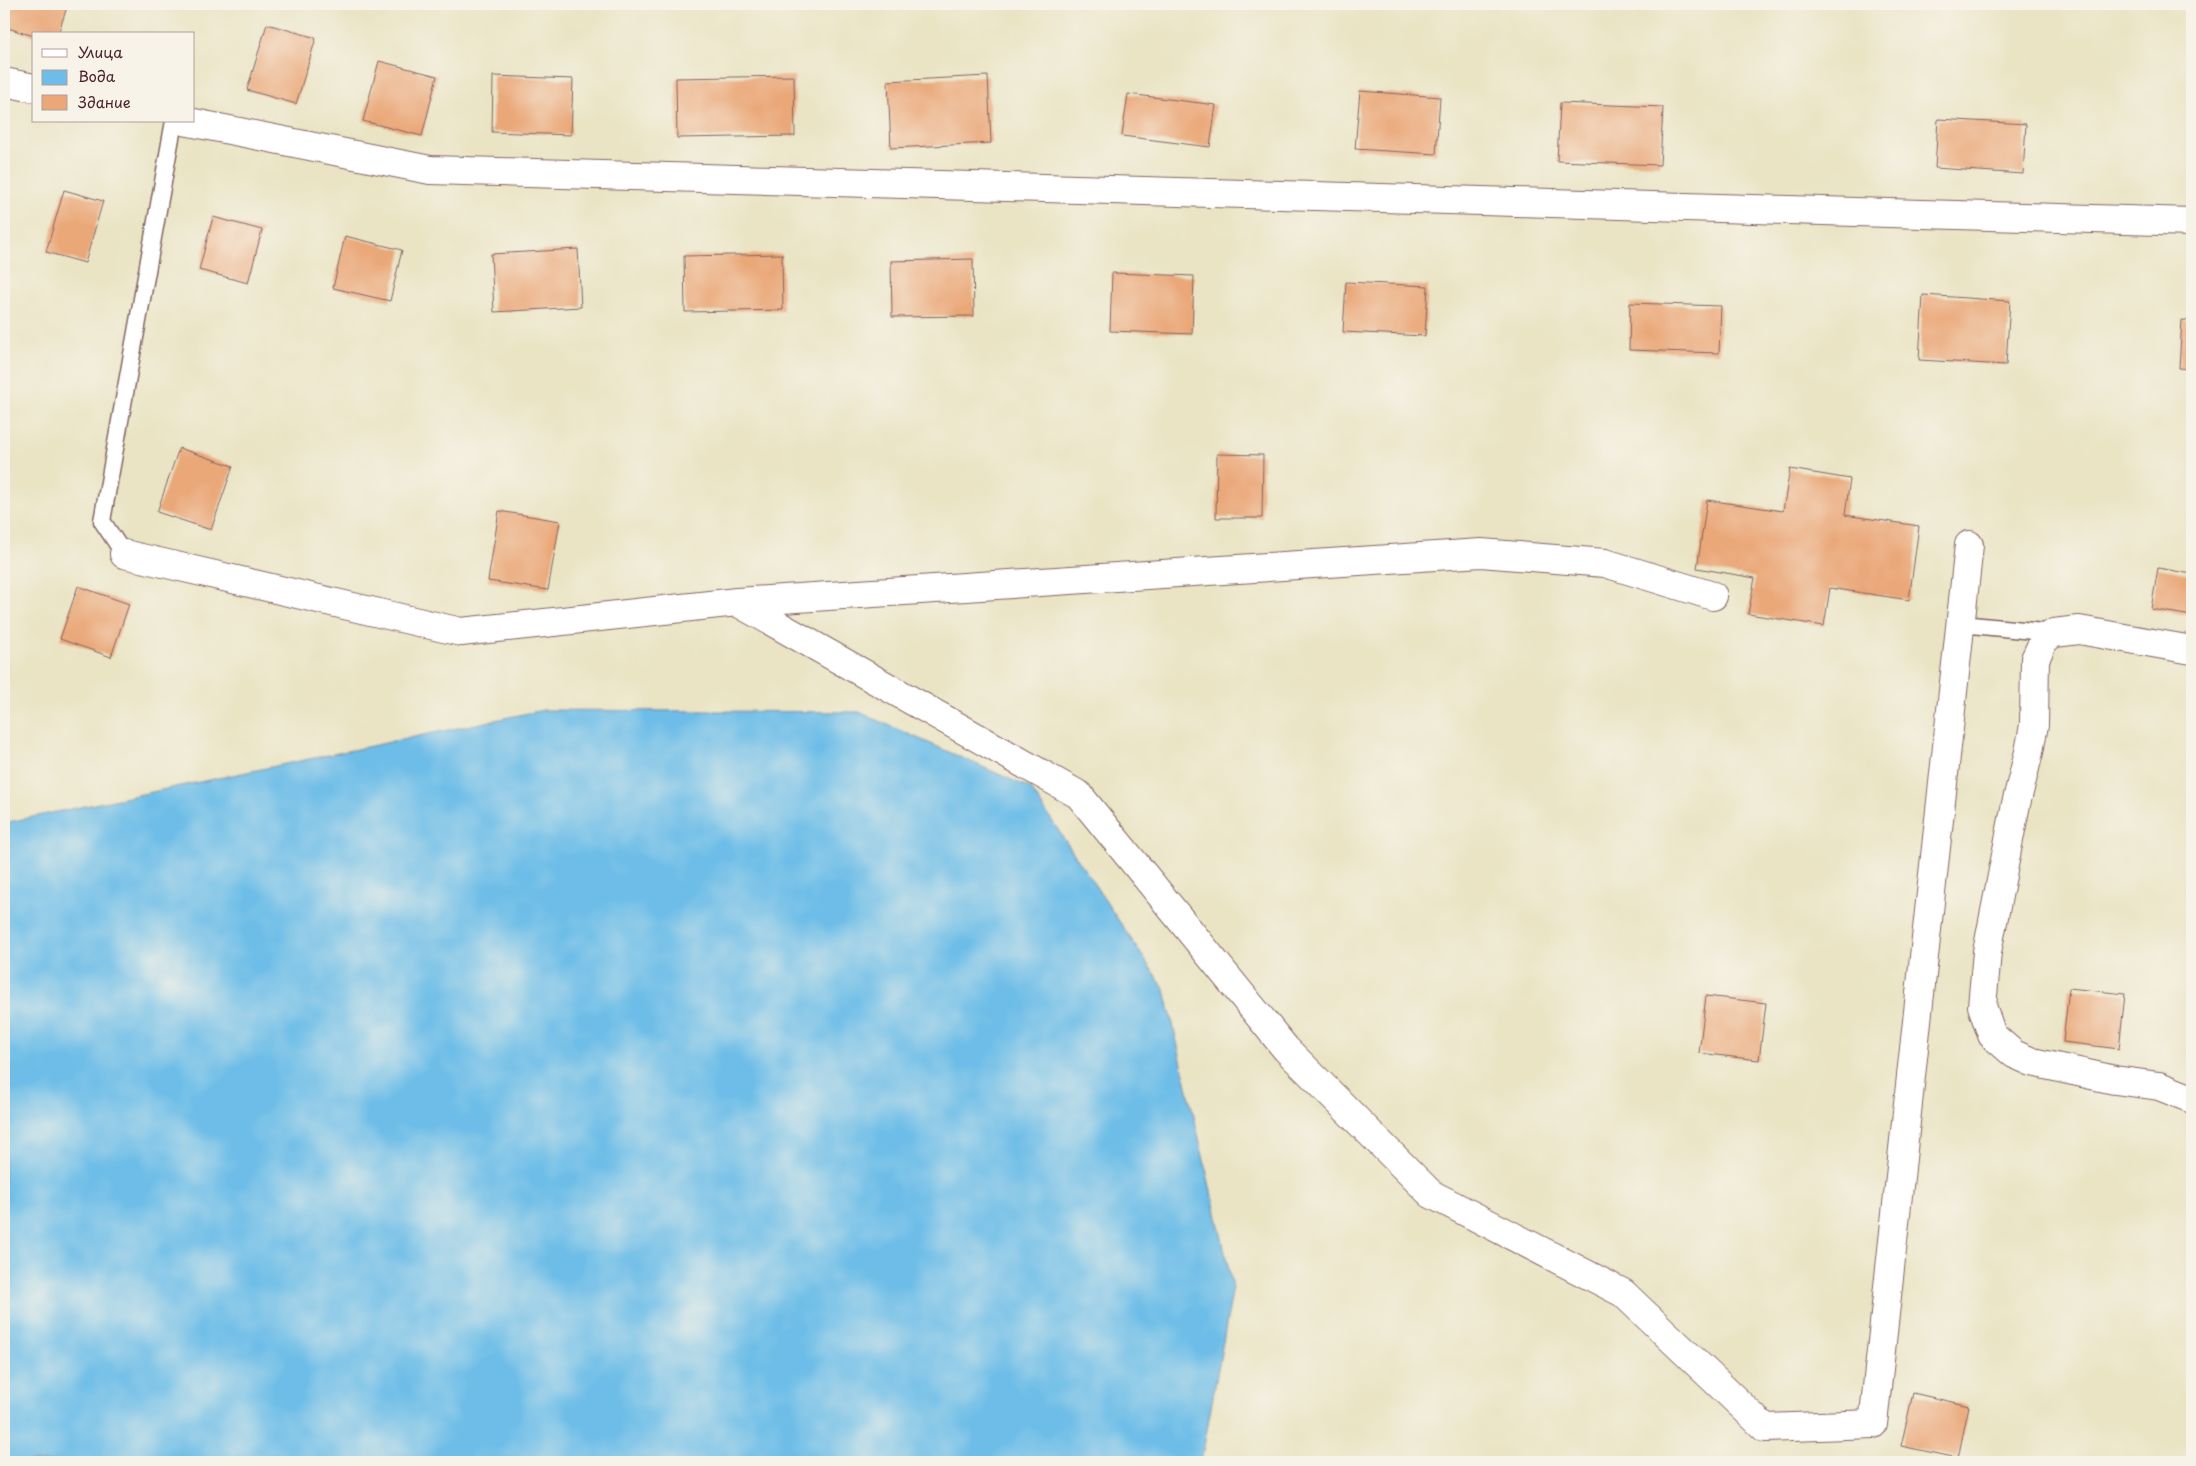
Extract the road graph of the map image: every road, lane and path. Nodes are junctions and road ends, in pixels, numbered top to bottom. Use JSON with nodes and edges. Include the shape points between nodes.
{"nodes":[{"id":1,"x":4,"y":82,"type":"edge"},
{"id":2,"x":32,"y":88,"type":"edge"},
{"id":3,"x":174,"y":122,"type":"edge"},
{"id":4,"x":189,"y":122,"type":"edge"},
{"id":5,"x":2192,"y":222,"type":"edge"},
{"id":6,"x":1970,"y":545,"type":"dead end"},
{"id":7,"x":124,"y":554,"type":"joint"},
{"id":8,"x":1713,"y":596,"type":"dead end"},
{"id":9,"x":738,"y":602,"type":"junction"},
{"id":10,"x":1961,"y":624,"type":"junction"},
{"id":11,"x":2054,"y":633,"type":"junction"},
{"id":12,"x":2192,"y":650,"type":"edge"},
{"id":13,"x":2192,"y":1099,"type":"edge"}],
"edges":[{"from":1,"to":2,"type":"street"},
{"from":3,"to":7,"type":"lane","via":[[102,521]]},
{"from":4,"to":5,"type":"street","via":[[430,170]]},
{"from":6,"to":10,"type":"street"},
{"from":7,"to":9,"type":"street","via":[[462,632]]},
{"from":8,"to":9,"type":"street","via":[[1606,563],[1481,553]]},
{"from":9,"to":10,"type":"street","via":[[1079,795],[1286,1049],[1430,1194],[1623,1292],[1765,1428],[1873,1424]]},
{"from":10,"to":11,"type":"lane"},
{"from":11,"to":12,"type":"street","via":[[2078,630]]},
{"from":11,"to":13,"type":"street","via":[[2044,640],[2035,659],[2034,725],[1987,952],[1982,1006],[1992,1035],[2014,1054],[2032,1062],[2159,1086]]}]}
